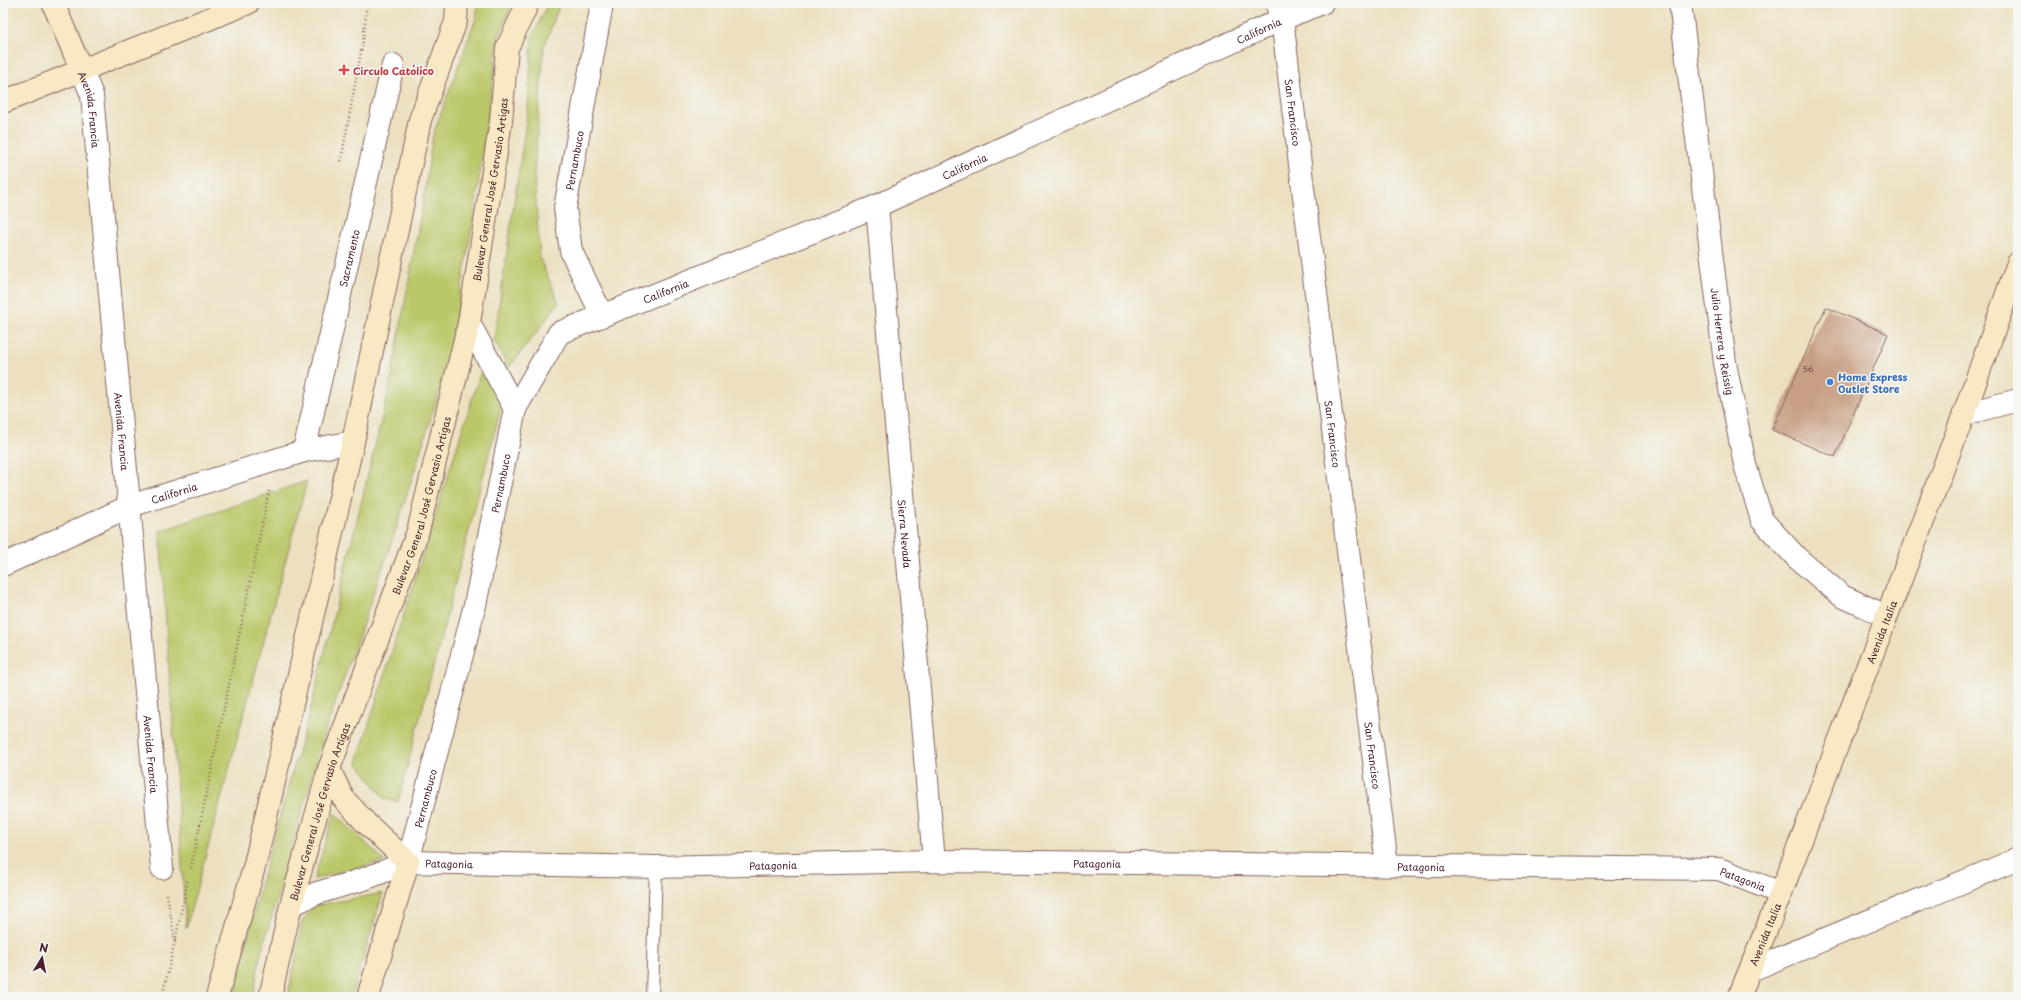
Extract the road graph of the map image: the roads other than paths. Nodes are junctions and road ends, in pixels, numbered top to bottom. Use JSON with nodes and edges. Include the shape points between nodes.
{"nodes":[{"id":1,"x":53,"y":3,"type":"edge"},
{"id":2,"x":248,"y":3,"type":"edge"},
{"id":3,"x":457,"y":3,"type":"edge"},
{"id":4,"x":528,"y":3,"type":"edge"},
{"id":5,"x":1322,"y":3,"type":"edge"},
{"id":6,"x":1680,"y":3,"type":"edge"},
{"id":7,"x":602,"y":4,"type":"edge"},
{"id":8,"x":1279,"y":11,"type":"edge"},
{"id":9,"x":393,"y":65,"type":"dead end"},
{"id":10,"x":81,"y":69,"type":"junction"},
{"id":11,"x":3,"y":102,"type":"edge"},
{"id":12,"x":877,"y":206,"type":"junction"},
{"id":13,"x":2018,"y":263,"type":"edge"},
{"id":14,"x":602,"y":315,"type":"junction"},
{"id":15,"x":469,"y":323,"type":"junction"},
{"id":16,"x":2018,"y":400,"type":"edge"},
{"id":17,"x":515,"y":409,"type":"junction"},
{"id":18,"x":1964,"y":414,"type":"junction"},
{"id":19,"x":353,"y":442,"type":"junction"},
{"id":20,"x":304,"y":451,"type":"junction"},
{"id":21,"x":130,"y":506,"type":"junction"},
{"id":22,"x":3,"y":564,"type":"edge"},
{"id":23,"x":1886,"y":616,"type":"junction"},
{"id":24,"x":329,"y":769,"type":"junction"},
{"id":25,"x":2018,"y":859,"type":"edge"},
{"id":26,"x":934,"y":861,"type":"junction"},
{"id":27,"x":408,"y":862,"type":"junction"},
{"id":28,"x":1386,"y":865,"type":"junction"},
{"id":29,"x":656,"y":867,"type":"junction"},
{"id":30,"x":162,"y":868,"type":"road end"},
{"id":31,"x":1782,"y":893,"type":"junction"},
{"id":32,"x":291,"y":905,"type":"junction"},
{"id":33,"x":1751,"y":970,"type":"junction"},
{"id":34,"x":217,"y":997,"type":"edge"},
{"id":35,"x":270,"y":997,"type":"edge"},
{"id":36,"x":368,"y":997,"type":"edge"},
{"id":37,"x":652,"y":997,"type":"edge"},
{"id":38,"x":1739,"y":997,"type":"edge"}],
"edges":[{"from":1,"to":10,"type":"main road","name":"Avenida Francia"},
{"from":2,"to":10,"type":"main road"},
{"from":3,"to":19,"type":"main road","via":[[456,21],[420,120]]},
{"from":4,"to":15,"type":"main road","name":"Bulevar General José Gervasio Artigas","via":[[507,48],[501,121]]},
{"from":5,"to":8,"type":"street","name":"California"},
{"from":6,"to":23,"type":"street","name":"Julio Herrera y Reissig","via":[[1725,363],[1745,465],[1762,520],[1797,558],[1842,596]]},
{"from":7,"to":14,"type":"street","name":"Pernambuco","via":[[565,208],[571,251]]},
{"from":8,"to":12,"type":"street","name":"California"},
{"from":8,"to":28,"type":"street","name":"San Francisco"},
{"from":9,"to":20,"type":"street","name":"Sacramento"},
{"from":10,"to":11,"type":"main road"},
{"from":10,"to":21,"type":"street","name":"Avenida Francia","via":[[92,95]]},
{"from":12,"to":14,"type":"street","name":"California"},
{"from":12,"to":26,"type":"street","name":"Sierra Nevada"},
{"from":13,"to":18,"type":"main road","name":"Avenida Italia"},
{"from":14,"to":17,"type":"street","name":"Pernambuco","via":[[559,333]]},
{"from":15,"to":17,"type":"street"},
{"from":15,"to":24,"type":"main road","name":"Bulevar General José Gervasio Artigas","via":[[418,531]]},
{"from":16,"to":18,"type":"street"},
{"from":17,"to":27,"type":"street","name":"Pernambuco","via":[[475,605]]},
{"from":18,"to":23,"type":"main road","name":"Avenida Italia"},
{"from":19,"to":20,"type":"street","name":"California"},
{"from":19,"to":34,"type":"main road","via":[[255,864]]},
{"from":20,"to":21,"type":"street","name":"California"},
{"from":21,"to":22,"type":"street","name":"California"},
{"from":21,"to":30,"type":"street","name":"Avenida Francia"},
{"from":23,"to":31,"type":"main road","name":"Avenida Italia"},
{"from":24,"to":27,"type":"main road","via":[[343,798]]},
{"from":24,"to":32,"type":"main road","name":"Bulevar General José Gervasio Artigas"},
{"from":25,"to":33,"type":"street"},
{"from":26,"to":28,"type":"street","name":"Patagonia"},
{"from":26,"to":29,"type":"street","name":"Patagonia"},
{"from":27,"to":29,"type":"street","name":"Patagonia"},
{"from":27,"to":32,"type":"street","name":"Patagonia","via":[[317,893]]},
{"from":27,"to":36,"type":"main road","name":"Pernambuco"},
{"from":28,"to":31,"type":"street","name":"Patagonia","via":[[1720,869]]},
{"from":29,"to":37,"type":"lane"},
{"from":31,"to":33,"type":"main road","name":"Avenida Italia"},
{"from":32,"to":35,"type":"main road","name":"Bulevar General José Gervasio Artigas"},
{"from":33,"to":38,"type":"main road","name":"Avenida Italia"}]}
